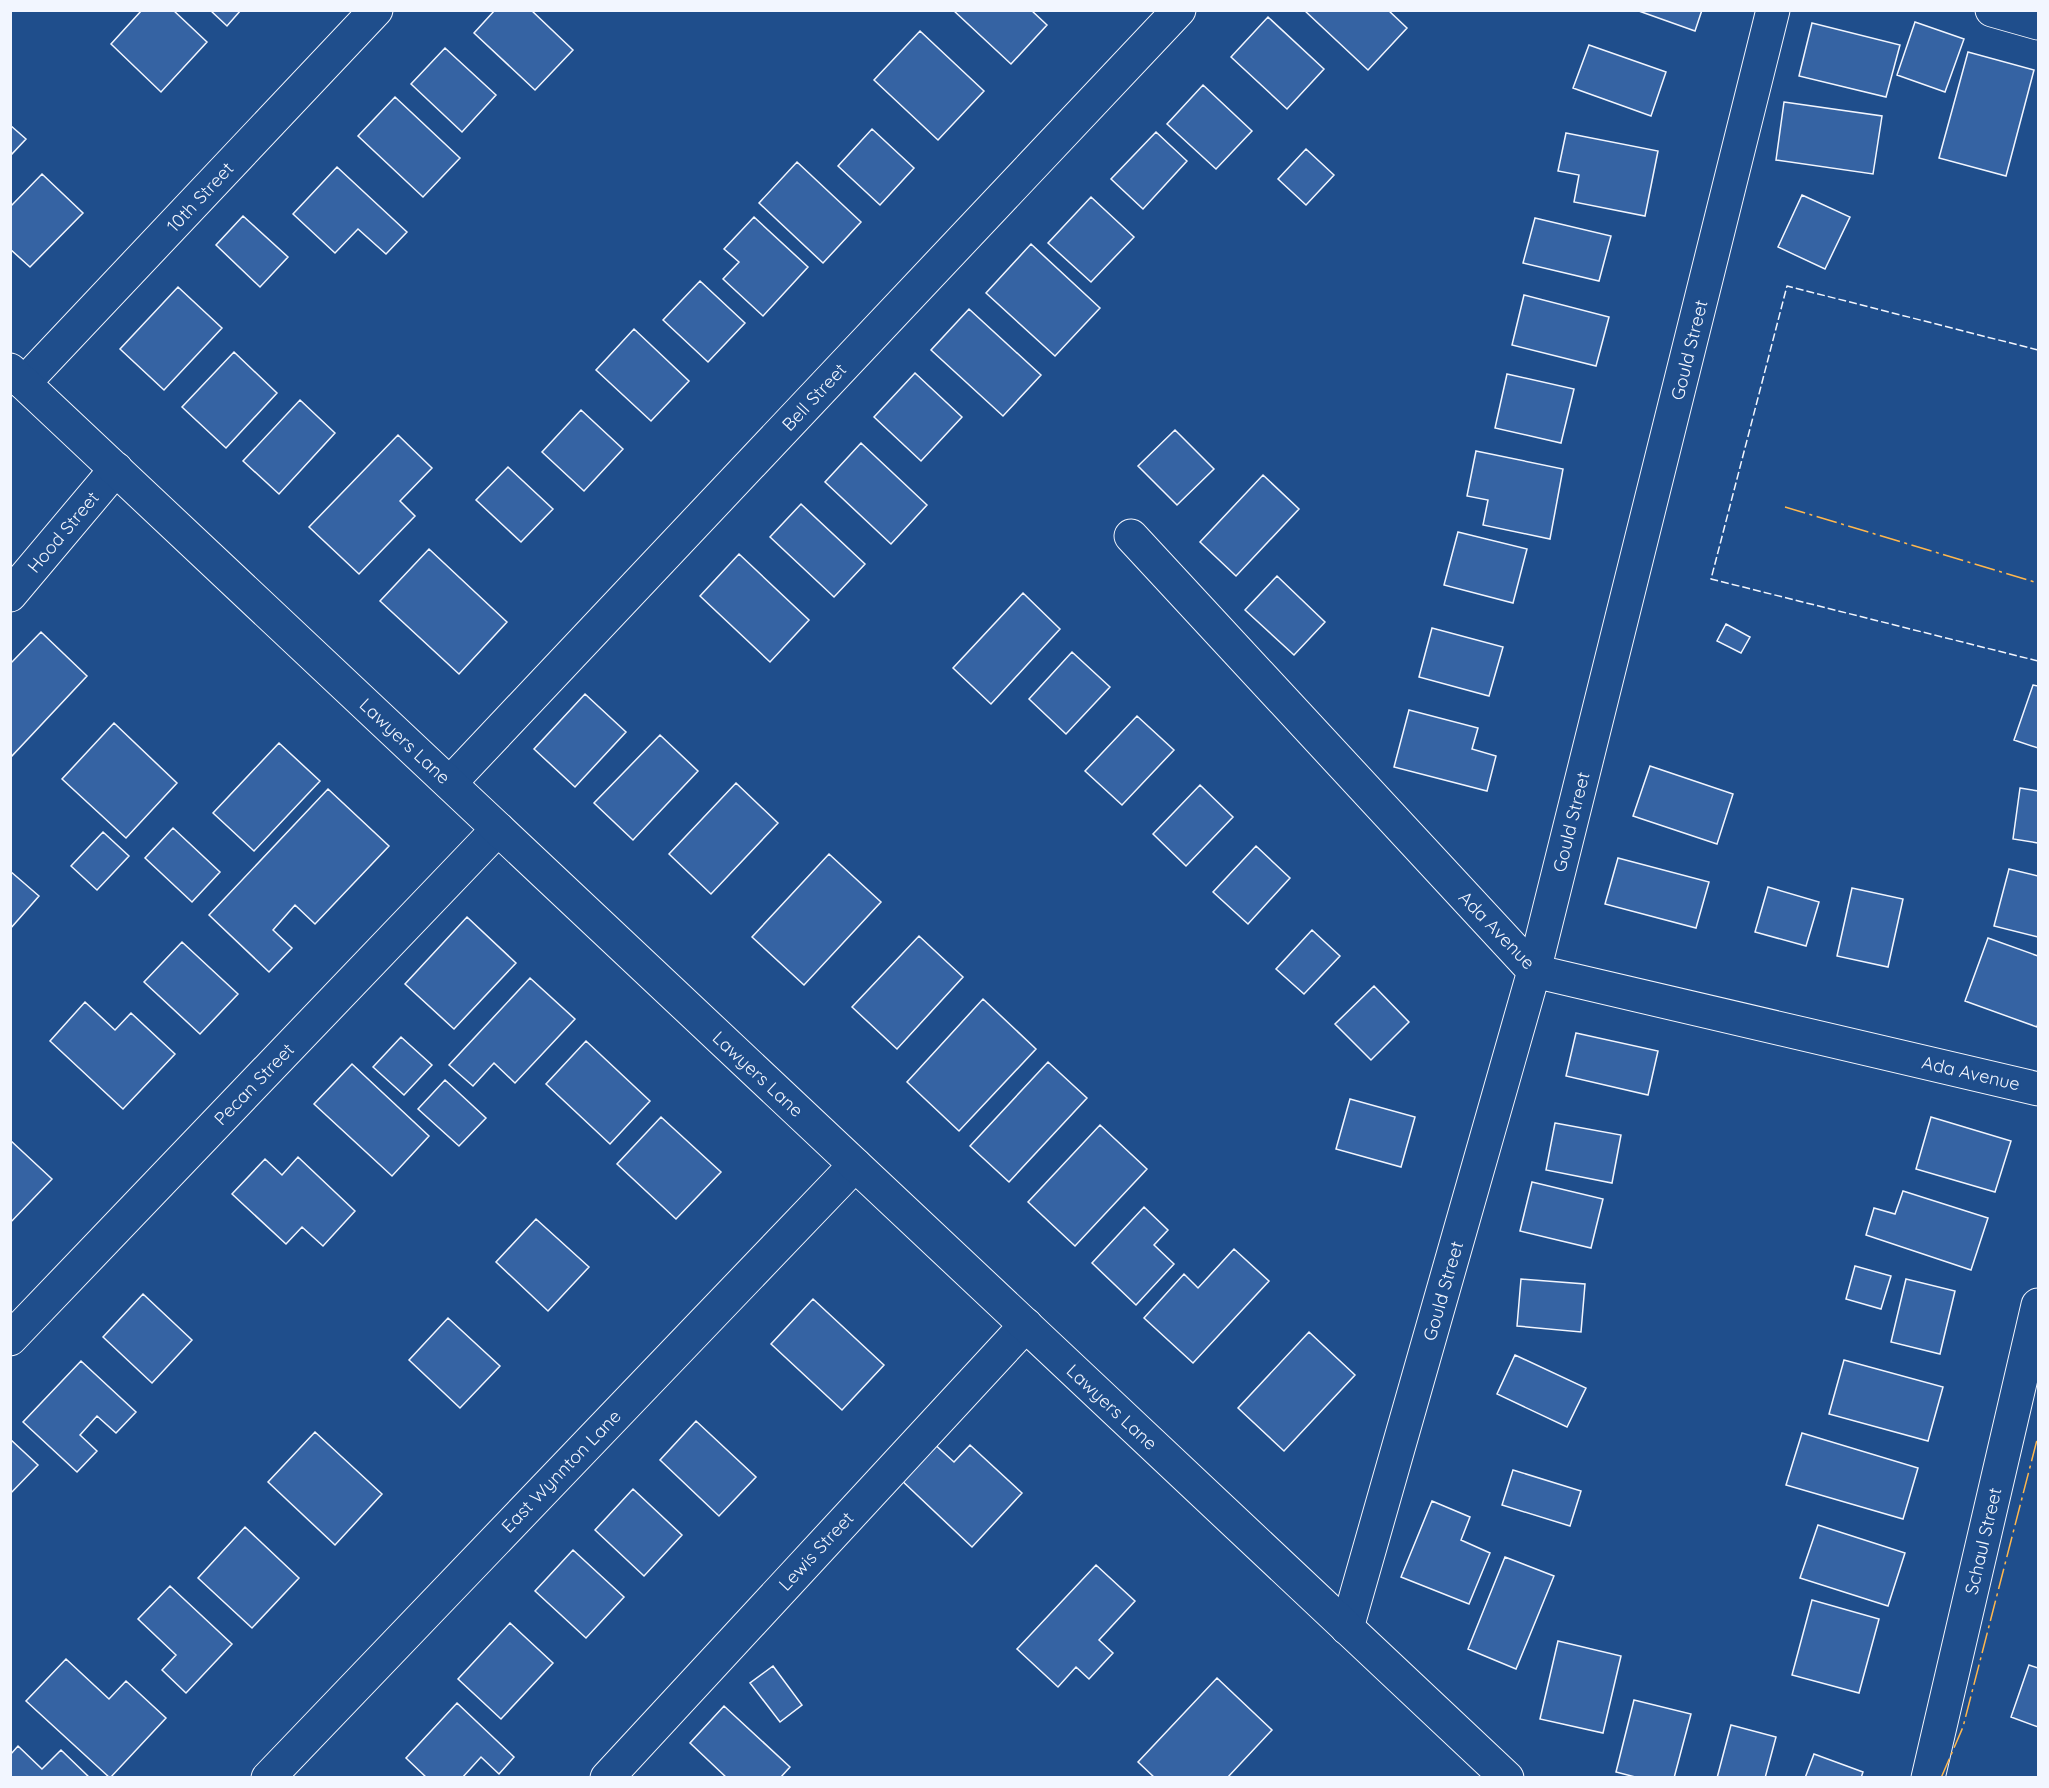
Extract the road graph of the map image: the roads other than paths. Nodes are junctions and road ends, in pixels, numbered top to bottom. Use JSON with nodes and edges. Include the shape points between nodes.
{"nodes":[{"id":1,"x":376,"y":10,"type":"edge"},
{"id":2,"x":1179,"y":10,"type":"edge"},
{"id":3,"x":1773,"y":10,"type":"edge"},
{"id":4,"x":1992,"y":10,"type":"edge"},
{"id":5,"x":2038,"y":23,"type":"edge"},
{"id":6,"x":17,"y":376,"type":"edge"},
{"id":7,"x":116,"y":469,"type":"junction"},
{"id":8,"x":1131,"y":536,"type":"dead end"},
{"id":9,"x":10,"y":595,"type":"edge"},
{"id":10,"x":450,"y":783,"type":"junction"},
{"id":11,"x":498,"y":828,"type":"junction"},
{"id":12,"x":1534,"y":971,"type":"junction"},
{"id":13,"x":2038,"y":1089,"type":"edge"},
{"id":14,"x":855,"y":1165,"type":"junction"},
{"id":15,"x":2038,"y":1305,"type":"edge"},
{"id":16,"x":1026,"y":1325,"type":"junction"},
{"id":17,"x":10,"y":1339,"type":"edge"},
{"id":18,"x":1347,"y":1628,"type":"junction"},
{"id":19,"x":268,"y":1778,"type":"edge"},
{"id":20,"x":607,"y":1778,"type":"edge"},
{"id":21,"x":1507,"y":1778,"type":"edge"},
{"id":22,"x":1928,"y":1778,"type":"edge"}],
"edges":[{"from":1,"to":6,"type":"street","name":"10th Street"},
{"from":2,"to":10,"type":"street","name":"Bell Street"},
{"from":3,"to":12,"type":"street","name":"Gould Street"},
{"from":4,"to":5,"type":"street"},
{"from":6,"to":7,"type":"street","name":"Lawyers Lane"},
{"from":7,"to":9,"type":"street","name":"Hood Street"},
{"from":7,"to":10,"type":"street","name":"Lawyers Lane"},
{"from":8,"to":12,"type":"street","name":"Ada Avenue"},
{"from":10,"to":11,"type":"street","name":"Lawyers Lane"},
{"from":11,"to":14,"type":"street","name":"Lawyers Lane"},
{"from":11,"to":17,"type":"street","name":"Pecan Street"},
{"from":12,"to":13,"type":"street","name":"Ada Avenue"},
{"from":12,"to":18,"type":"street","name":"Gould Street"},
{"from":14,"to":16,"type":"street","name":"Lawyers Lane"},
{"from":14,"to":19,"type":"street","name":"East Wynnton Lane"},
{"from":15,"to":22,"type":"street","name":"Schaul Street"},
{"from":16,"to":18,"type":"street","name":"Lawyers Lane"},
{"from":16,"to":20,"type":"street","name":"Lewis Street"},
{"from":18,"to":21,"type":"street","name":"Lawyers Lane"}]}
